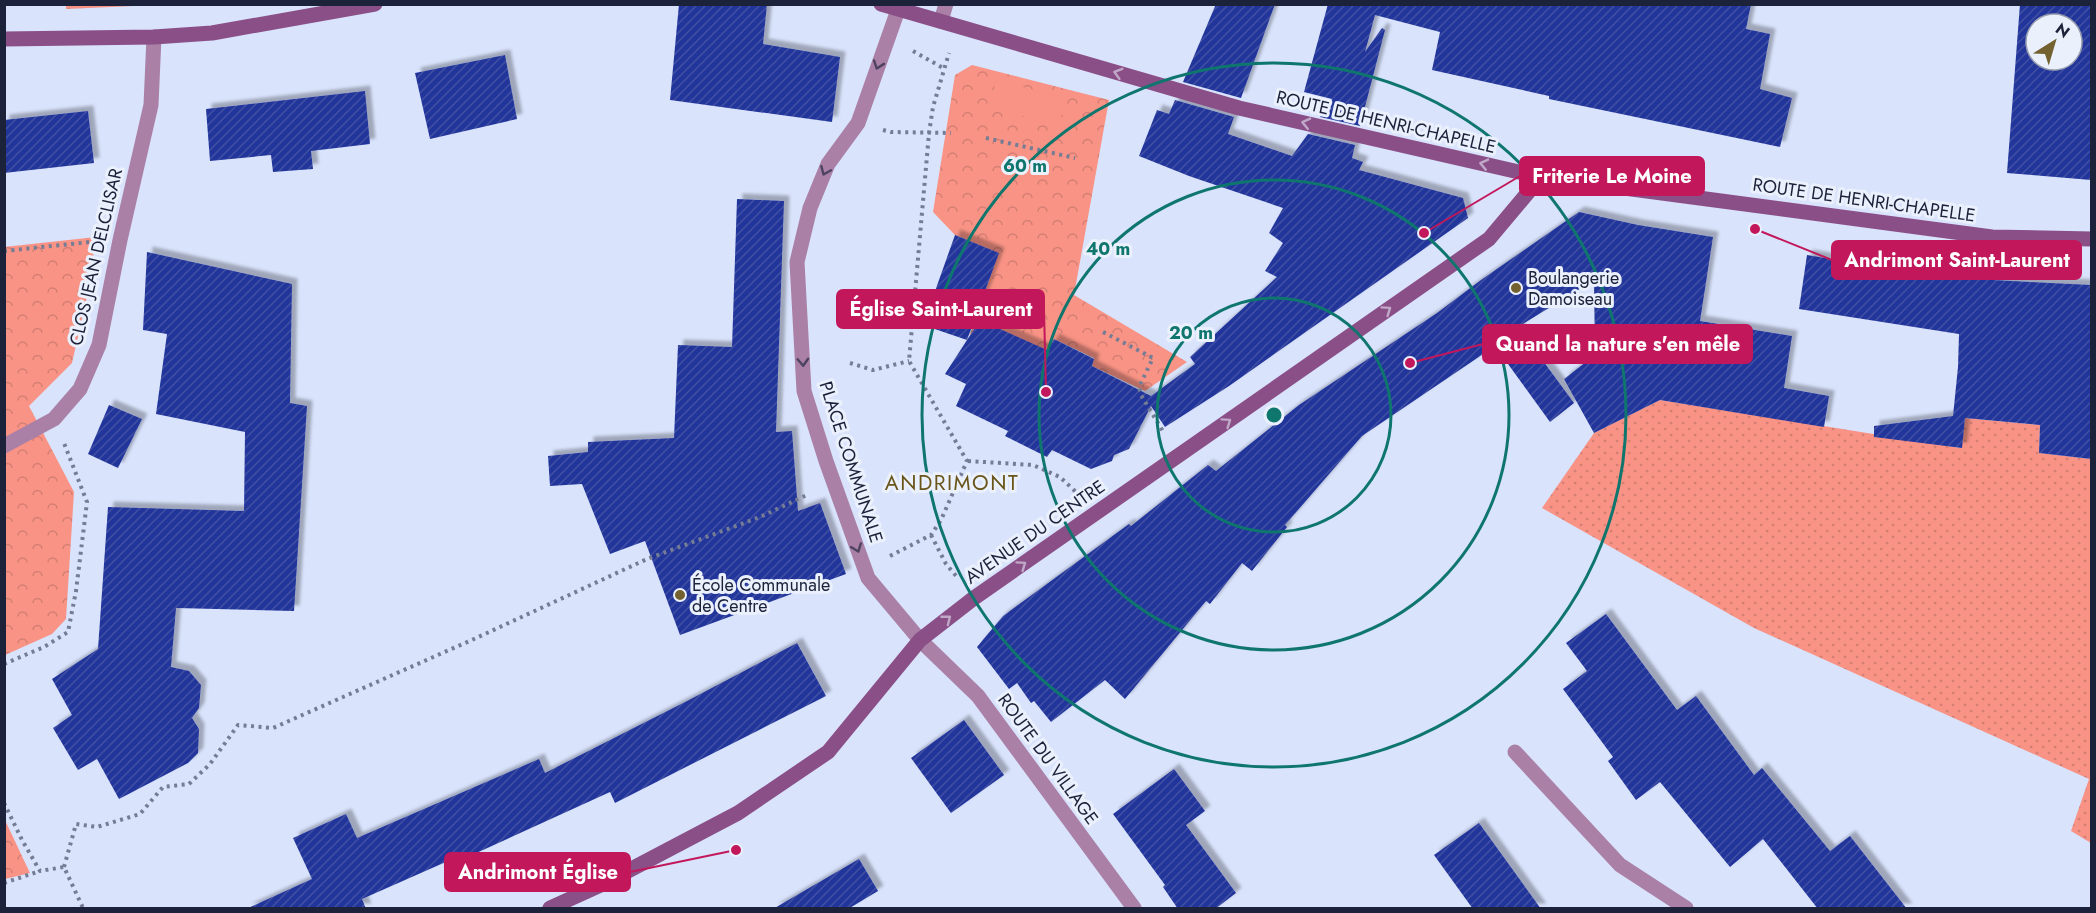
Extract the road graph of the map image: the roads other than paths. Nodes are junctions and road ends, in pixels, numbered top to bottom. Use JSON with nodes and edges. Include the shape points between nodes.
{"nodes":[{"id":1,"x":375,"y":4,"type":"edge"},
{"id":2,"x":880,"y":4,"type":"edge"},
{"id":3,"x":946,"y":4,"type":"edge"},
{"id":4,"x":898,"y":10,"type":"junction"},
{"id":5,"x":941,"y":21,"type":"junction"},
{"id":6,"x":154,"y":37,"type":"junction"},
{"id":7,"x":4,"y":39,"type":"edge"},
{"id":8,"x":1541,"y":177,"type":"junction"},
{"id":9,"x":2091,"y":239,"type":"edge"},
{"id":10,"x":4,"y":446,"type":"edge"},
{"id":11,"x":920,"y":640,"type":"junction"},
{"id":12,"x":1515,"y":752,"type":"dead end"},
{"id":13,"x":550,"y":909,"type":"edge"},
{"id":14,"x":1134,"y":909,"type":"edge"},
{"id":15,"x":1686,"y":909,"type":"edge"}],
"edges":[{"from":1,"to":6,"type":"street","via":[[212,33]]},
{"from":2,"to":4,"type":"street","name":"ROUTE DE HENRI-CHAPELLE"},
{"from":3,"to":5,"type":"street"},
{"from":4,"to":5,"type":"street","name":"ROUTE DE HENRI-CHAPELLE"},
{"from":4,"to":11,"type":"street","name":"PLACE COMMUNALE","one_way":true,"via":[[858,123],[828,164],[810,208],[797,262],[804,391],[868,578]]},
{"from":8,"to":5,"type":"street","name":"ROUTE DE HENRI-CHAPELLE","one_way":true,"via":[[1239,108]]},
{"from":6,"to":7,"type":"street"},
{"from":6,"to":10,"type":"street","name":"CLOS JEAN DELCLISAR","via":[[151,105],[99,345],[80,389],[54,419]]},
{"from":8,"to":9,"type":"street","name":"ROUTE DE HENRI-CHAPELLE","via":[[1992,237]]},
{"from":11,"to":8,"type":"street","name":"AVENUE DU CENTRE","one_way":true,"via":[[974,598],[1489,239]]},
{"from":11,"to":13,"type":"street","name":"AVENUE DU CENTRE","via":[[828,752],[738,813]]},
{"from":11,"to":14,"type":"street","name":"ROUTE DU VILLAGE","via":[[978,696]]},
{"from":12,"to":15,"type":"street","via":[[1620,865]]}]}
